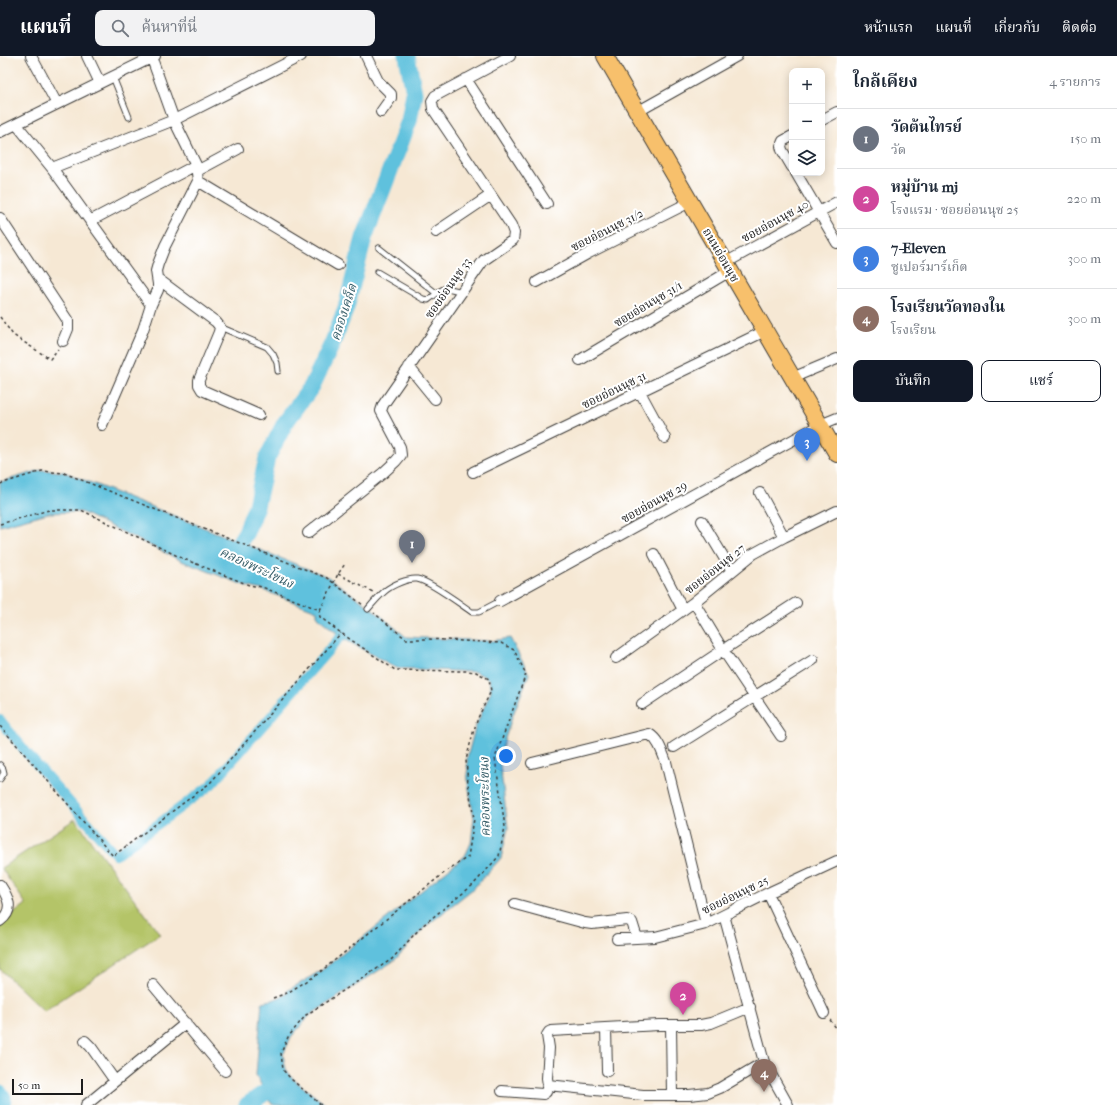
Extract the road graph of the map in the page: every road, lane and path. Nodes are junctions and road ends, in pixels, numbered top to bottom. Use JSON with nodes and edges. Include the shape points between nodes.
{"nodes":[{"id":1,"x":31,"y":56,"type":"edge"},
{"id":2,"x":87,"y":56,"type":"edge"},
{"id":3,"x":301,"y":56,"type":"edge"},
{"id":4,"x":366,"y":56,"type":"edge"},
{"id":5,"x":510,"y":56,"type":"edge"},
{"id":6,"x":605,"y":56,"type":"edge"},
{"id":7,"x":616,"y":56,"type":"edge"},
{"id":8,"x":737,"y":56,"type":"edge"},
{"id":9,"x":152,"y":57,"type":"edge"},
{"id":10,"x":113,"y":77,"type":"junction"},
{"id":11,"x":466,"y":80,"type":"junction"},
{"id":12,"x":100,"y":83,"type":"junction"},
{"id":13,"x":57,"y":104,"type":"junction"},
{"id":14,"x":642,"y":110,"type":"junction"},
{"id":15,"x":380,"y":112,"type":"dead end"},
{"id":16,"x":837,"y":112,"type":"edge"},
{"id":17,"x":129,"y":117,"type":"dead end"},
{"id":18,"x":825,"y":118,"type":"edge"},
{"id":19,"x":174,"y":120,"type":"junction"},
{"id":20,"x":17,"y":124,"type":"junction"},
{"id":21,"x":0,"y":132,"type":"edge"},
{"id":22,"x":789,"y":138,"type":"edge"},
{"id":23,"x":238,"y":149,"type":"dead end"},
{"id":24,"x":789,"y":162,"type":"edge"},
{"id":25,"x":52,"y":168,"type":"junction"},
{"id":26,"x":197,"y":172,"type":"junction"},
{"id":27,"x":798,"y":176,"type":"edge"},
{"id":28,"x":491,"y":196,"type":"junction"},
{"id":29,"x":690,"y":202,"type":"junction"},
{"id":30,"x":547,"y":204,"type":"dead end"},
{"id":31,"x":836,"y":206,"type":"edge"},
{"id":32,"x":819,"y":212,"type":"junction"},
{"id":33,"x":0,"y":218,"type":"edge"},
{"id":34,"x":90,"y":221,"type":"junction"},
{"id":35,"x":436,"y":232,"type":"dead end"},
{"id":36,"x":837,"y":243,"type":"edge"},
{"id":37,"x":379,"y":248,"type":"dead end"},
{"id":38,"x":730,"y":264,"type":"junction"},
{"id":39,"x":338,"y":265,"type":"dead end"},
{"id":40,"x":377,"y":272,"type":"dead end"},
{"id":41,"x":158,"y":279,"type":"junction"},
{"id":42,"x":537,"y":282,"type":"dead end"},
{"id":43,"x":461,"y":292,"type":"junction"},
{"id":44,"x":436,"y":294,"type":"junction"},
{"id":45,"x":151,"y":305,"type":"junction"},
{"id":46,"x":0,"y":317,"type":"edge"},
{"id":47,"x":220,"y":327,"type":"junction"},
{"id":48,"x":765,"y":331,"type":"junction"},
{"id":49,"x":63,"y":341,"type":"joint"},
{"id":50,"x":837,"y":359,"type":"edge"},
{"id":51,"x":580,"y":360,"type":"dead end"},
{"id":52,"x":409,"y":367,"type":"junction"},
{"id":53,"x":278,"y":371,"type":"dead end"},
{"id":54,"x":797,"y":376,"type":"junction"},
{"id":55,"x":640,"y":392,"type":"junction"},
{"id":56,"x":435,"y":399,"type":"dead end"},
{"id":57,"x":259,"y":415,"type":"dead end"},
{"id":58,"x":828,"y":421,"type":"edge"},
{"id":59,"x":102,"y":425,"type":"dead end"},
{"id":60,"x":837,"y":437,"type":"edge"},
{"id":61,"x":665,"y":438,"type":"dead end"},
{"id":62,"x":837,"y":454,"type":"edge"},
{"id":63,"x":473,"y":472,"type":"dead end"},
{"id":64,"x":0,"y":484,"type":"edge"},
{"id":65,"x":760,"y":493,"type":"dead end"},
{"id":66,"x":837,"y":511,"type":"edge"},
{"id":67,"x":702,"y":521,"type":"dead end"},
{"id":68,"x":0,"y":524,"type":"edge"},
{"id":69,"x":308,"y":533,"type":"dead end"},
{"id":70,"x":784,"y":537,"type":"junction"},
{"id":71,"x":654,"y":554,"type":"dead end"},
{"id":72,"x":344,"y":564,"type":"dead end"},
{"id":73,"x":732,"y":571,"type":"junction"},
{"id":74,"x":338,"y":574,"type":"junction"},
{"id":75,"x":334,"y":582,"type":"junction"},
{"id":76,"x":381,"y":596,"type":"junction"},
{"id":77,"x":500,"y":601,"type":"joint"},
{"id":78,"x":694,"y":602,"type":"junction"},
{"id":79,"x":796,"y":603,"type":"dead end"},
{"id":80,"x":369,"y":608,"type":"junction"},
{"id":81,"x":320,"y":610,"type":"junction"},
{"id":82,"x":683,"y":610,"type":"junction"},
{"id":83,"x":341,"y":633,"type":"junction"},
{"id":84,"x":723,"y":650,"type":"junction"},
{"id":85,"x":616,"y":658,"type":"dead end"},
{"id":86,"x":813,"y":660,"type":"dead end"},
{"id":87,"x":755,"y":697,"type":"junction"},
{"id":88,"x":642,"y":704,"type":"dead end"},
{"id":89,"x":0,"y":726,"type":"edge"},
{"id":90,"x":781,"y":736,"type":"dead end"},
{"id":91,"x":674,"y":747,"type":"dead end"},
{"id":92,"x":532,"y":763,"type":"dead end"},
{"id":93,"x":0,"y":766,"type":"edge"},
{"id":94,"x":0,"y":779,"type":"edge"},
{"id":95,"x":837,"y":861,"type":"edge"},
{"id":96,"x":0,"y":884,"type":"edge"},
{"id":97,"x":768,"y":893,"type":"junction"},
{"id":98,"x":515,"y":904,"type":"dead end"},
{"id":99,"x":4,"y":906,"type":"edge"},
{"id":100,"x":724,"y":915,"type":"junction"},
{"id":101,"x":0,"y":921,"type":"edge"},
{"id":102,"x":706,"y":924,"type":"junction"},
{"id":103,"x":637,"y":938,"type":"junction"},
{"id":104,"x":617,"y":939,"type":"dead end"},
{"id":105,"x":153,"y":984,"type":"dead end"},
{"id":106,"x":273,"y":998,"type":"dead end"},
{"id":107,"x":750,"y":1007,"type":"junction"},
{"id":108,"x":824,"y":1013,"type":"dead end"},
{"id":109,"x":186,"y":1024,"type":"junction"},
{"id":110,"x":671,"y":1025,"type":"junction"},
{"id":111,"x":606,"y":1028,"type":"junction"},
{"id":112,"x":85,"y":1041,"type":"dead end"},
{"id":113,"x":764,"y":1062,"type":"junction"},
{"id":114,"x":225,"y":1071,"type":"dead end"},
{"id":115,"x":607,"y":1071,"type":"dead end"},
{"id":116,"x":115,"y":1081,"type":"junction"},
{"id":117,"x":548,"y":1085,"type":"junction"},
{"id":118,"x":502,"y":1091,"type":"dead end"},
{"id":119,"x":672,"y":1095,"type":"junction"},
{"id":120,"x":86,"y":1105,"type":"edge"},
{"id":121,"x":321,"y":1105,"type":"edge"},
{"id":122,"x":788,"y":1105,"type":"edge"}],
"edges":[{"from":1,"to":13,"type":"street"},
{"from":2,"to":12,"type":"street"},
{"from":3,"to":19,"type":"street"},
{"from":4,"to":15,"type":"street","via":[[378,81],[391,94],[391,98]]},
{"from":5,"to":11,"type":"street","name":"ซอยอ่อนนุช 33"},
{"from":6,"to":14,"type":"main road","name":"ถนนอ่อนนุช"},
{"from":7,"to":14,"type":"main road","name":"ถนนอ่อนนุช"},
{"from":8,"to":14,"type":"street"},
{"from":9,"to":10,"type":"street"},
{"from":9,"to":19,"type":"street"},
{"from":10,"to":12,"type":"street"},
{"from":10,"to":17,"type":"lane"},
{"from":11,"to":28,"type":"street","name":"ซอยอ่อนนุช 33","via":[[435,96],[432,101],[433,109]]},
{"from":11,"to":30,"type":"street"},
{"from":12,"to":13,"type":"street"},
{"from":13,"to":20,"type":"street"},
{"from":14,"to":29,"type":"main road","name":"ถนนอ่อนนุช"},
{"from":14,"to":38,"type":"main road","name":"ถนนอ่อนนุช"},
{"from":16,"to":18,"type":"street"},
{"from":19,"to":25,"type":"street"},
{"from":19,"to":26,"type":"street"},
{"from":20,"to":21,"type":"street"},
{"from":20,"to":25,"type":"street"},
{"from":22,"to":24,"type":"street","via":[[783,141],[781,146]]},
{"from":23,"to":26,"type":"street"},
{"from":25,"to":34,"type":"street"},
{"from":26,"to":34,"type":"street"},
{"from":26,"to":39,"type":"street"},
{"from":26,"to":41,"type":"street","via":[[158,264]]},
{"from":27,"to":32,"type":"street"},
{"from":28,"to":35,"type":"street"},
{"from":28,"to":43,"type":"street","name":"ซอยอ่อนนุช 33","via":[[511,225],[513,240],[484,260]]},
{"from":29,"to":38,"type":"main road","name":"ถนนอ่อนนุช"},
{"from":29,"to":42,"type":"street","name":"ซอยอ่อนนุช 31/2"},
{"from":31,"to":32,"type":"street","name":"ซอยอ่อนนุช 40"},
{"from":32,"to":36,"type":"street"},
{"from":32,"to":38,"type":"street","name":"ซอยอ่อนนุช 40"},
{"from":33,"to":49,"type":"street","via":[[68,321]]},
{"from":34,"to":45,"type":"street"},
{"from":37,"to":44,"type":"lane"},
{"from":38,"to":48,"type":"main road","name":"ถนนอ่อนนุช"},
{"from":38,"to":51,"type":"street","name":"ซอยอ่อนนุช 31/1"},
{"from":38,"to":54,"type":"main road","name":"ถนนอ่อนนุช"},
{"from":40,"to":44,"type":"lane","via":[[423,300],[428,300]]},
{"from":41,"to":45,"type":"street","via":[[158,290]]},
{"from":41,"to":47,"type":"street"},
{"from":43,"to":44,"type":"lane","via":[[445,288]]},
{"from":43,"to":52,"type":"street","name":"ซอยอ่อนนุช 33"},
{"from":45,"to":59,"type":"street","via":[[143,330]]},
{"from":46,"to":49,"type":"path","via":[[13,335],[50,359]]},
{"from":47,"to":53,"type":"lane","via":[[267,347],[274,354]]},
{"from":47,"to":57,"type":"street","via":[[199,385],[202,390]]},
{"from":48,"to":54,"type":"main road","name":"ถนนอ่อนนุช"},
{"from":48,"to":55,"type":"street","name":"ซอยอ่อนนุช 31"},
{"from":50,"to":54,"type":"street"},
{"from":52,"to":56,"type":"street"},
{"from":52,"to":69,"type":"street","name":"ซอยอ่อนนุช 33","via":[[381,411],[400,447],[400,455],[383,473]]},
{"from":54,"to":58,"type":"main road","name":"ถนนอ่อนนุช"},
{"from":55,"to":61,"type":"street"},
{"from":55,"to":63,"type":"street","name":"ซอยอ่อนนุช 31"},
{"from":58,"to":60,"type":"main road","name":"ถนนอ่อนนุช"},
{"from":58,"to":62,"type":"main road","name":"ถนนอ่อนนุช"},
{"from":58,"to":77,"type":"street","name":"ซอยอ่อนนุช 29"},
{"from":64,"to":75,"type":"path","via":[[42,471],[64,473]]},
{"from":65,"to":70,"type":"street"},
{"from":66,"to":70,"type":"street","name":"ซอยอ่อนนุช 27"},
{"from":67,"to":73,"type":"street"},
{"from":68,"to":81,"type":"path","via":[[49,510],[81,510],[184,559]]},
{"from":70,"to":73,"type":"street","name":"ซอยอ่อนนุช 27","via":[[753,554]]},
{"from":71,"to":82,"type":"street"},
{"from":72,"to":74,"type":"path"},
{"from":73,"to":78,"type":"street","name":"ซอยอ่อนนุช 27"},
{"from":74,"to":75,"type":"path"},
{"from":74,"to":76,"type":"path"},
{"from":75,"to":80,"type":"path"},
{"from":75,"to":81,"type":"path"},
{"from":76,"to":77,"type":"lane","via":[[386,590],[404,581],[416,579],[428,583],[475,613]]},
{"from":76,"to":80,"type":"lane"},
{"from":78,"to":82,"type":"street","name":"ซอยอ่อนนุช 27"},
{"from":78,"to":84,"type":"street"},
{"from":79,"to":84,"type":"street"},
{"from":80,"to":121,"type":"path","via":[[406,639],[501,643],[514,650],[526,674],[495,758],[505,827],[499,856],[473,885],[422,926],[392,959],[306,1015],[288,1037],[281,1053],[283,1070]]},
{"from":81,"to":83,"type":"path","via":[[320,617]]},
{"from":82,"to":85,"type":"street","name":"ซอยอ่อนนุช 27"},
{"from":83,"to":89,"type":"path","via":[[210,783],[113,856]]},
{"from":83,"to":106,"type":"path","via":[[397,671],[466,671],[476,672],[488,679],[491,691],[478,718],[466,760],[474,819],[468,857],[449,869],[315,976],[287,993]]},
{"from":84,"to":87,"type":"street"},
{"from":84,"to":88,"type":"street"},
{"from":86,"to":87,"type":"street"},
{"from":87,"to":90,"type":"street"},
{"from":87,"to":91,"type":"street"},
{"from":92,"to":102,"type":"street","via":[[649,734],[654,737],[666,762]]},
{"from":93,"to":94,"type":"lane","via":[[4,774]]},
{"from":95,"to":97,"type":"street","name":"ซอยอ่อนนุช 25"},
{"from":96,"to":99,"type":"street","via":[[8,897]]},
{"from":97,"to":100,"type":"street","name":"ซอยอ่อนนุช 25"},
{"from":97,"to":108,"type":"street"},
{"from":98,"to":103,"type":"street","via":[[592,924],[627,920],[632,922]]},
{"from":99,"to":101,"type":"street","via":[[7,912]]},
{"from":100,"to":102,"type":"street","name":"ซอยอ่อนนุช 25"},
{"from":100,"to":107,"type":"street"},
{"from":102,"to":103,"type":"street","name":"ซอยอ่อนนุช 25","via":[[655,937]]},
{"from":103,"to":104,"type":"street","name":"ซอยอ่อนนุช 25"},
{"from":105,"to":109,"type":"street"},
{"from":107,"to":110,"type":"street","via":[[702,1025]]},
{"from":107,"to":113,"type":"street"},
{"from":109,"to":114,"type":"street"},
{"from":109,"to":116,"type":"street"},
{"from":110,"to":111,"type":"street"},
{"from":110,"to":119,"type":"street"},
{"from":111,"to":115,"type":"street"},
{"from":111,"to":117,"type":"street","via":[[549,1032]]},
{"from":112,"to":116,"type":"street"},
{"from":113,"to":119,"type":"street","via":[[708,1093]]},
{"from":113,"to":122,"type":"street"},
{"from":116,"to":120,"type":"street"},
{"from":117,"to":118,"type":"street","via":[[543,1094]]},
{"from":117,"to":119,"type":"street","via":[[643,1095]]}]}
